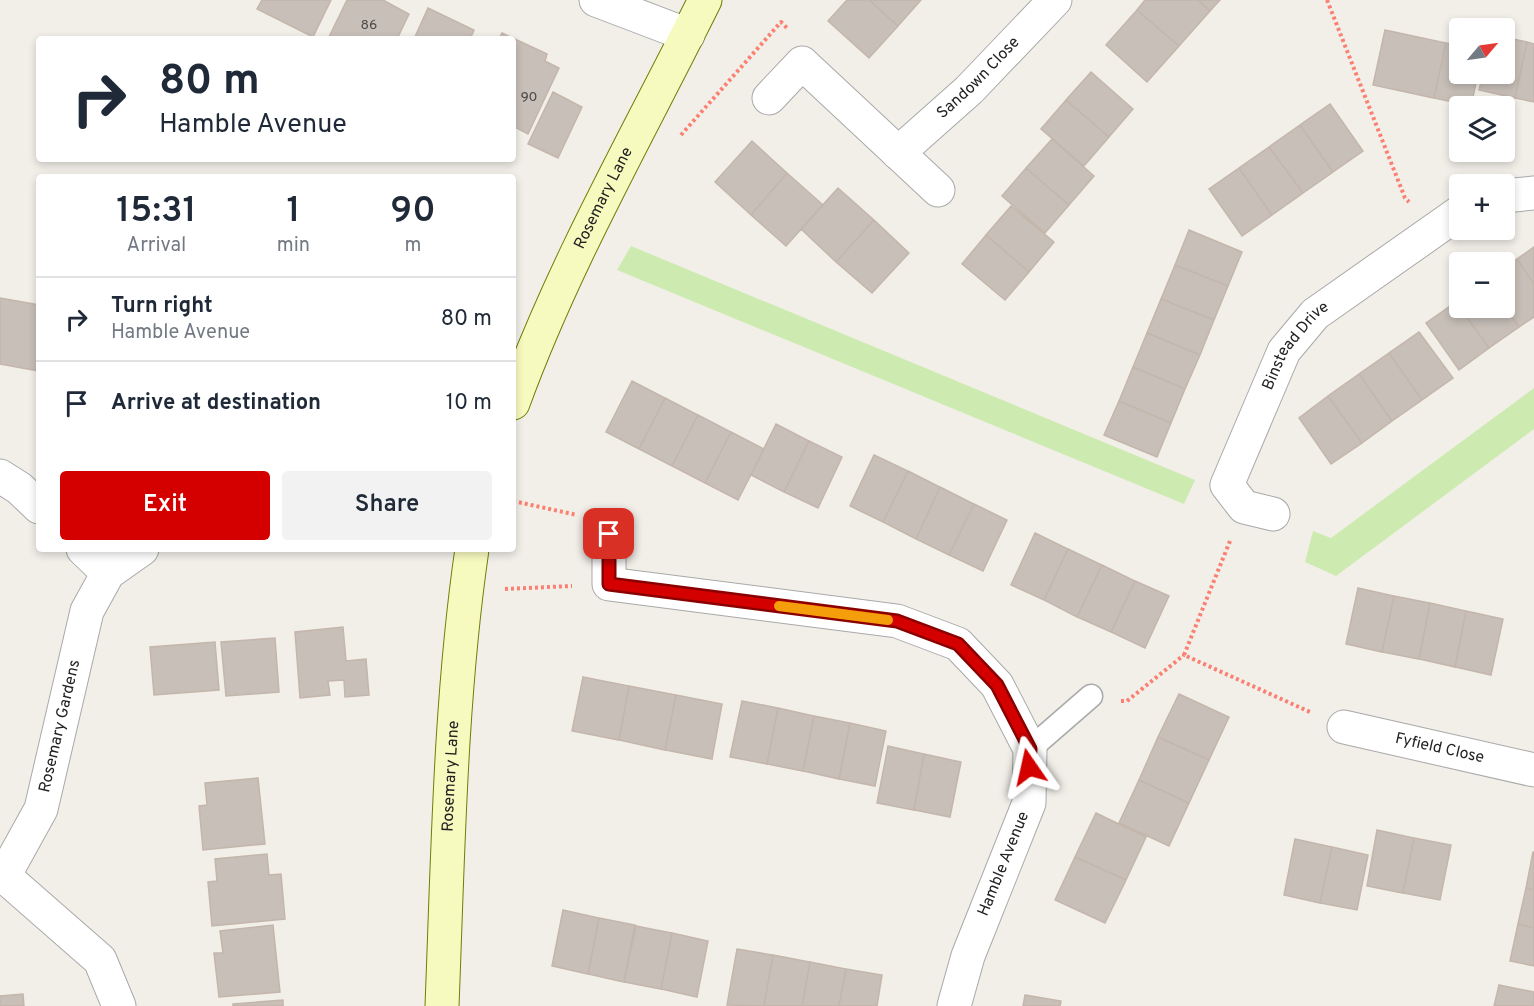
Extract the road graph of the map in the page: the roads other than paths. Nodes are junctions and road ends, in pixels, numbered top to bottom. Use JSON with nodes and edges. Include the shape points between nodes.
{"nodes":[{"id":1,"x":596,"y":0,"type":"edge"},
{"id":2,"x":705,"y":0,"type":"edge"},
{"id":3,"x":1055,"y":0,"type":"edge"},
{"id":4,"x":688,"y":34,"type":"junction"},
{"id":5,"x":769,"y":98,"type":"dead end"},
{"id":6,"x":898,"y":153,"type":"junction"},
{"id":7,"x":938,"y":190,"type":"dead end"},
{"id":8,"x":1534,"y":193,"type":"edge"},
{"id":9,"x":1515,"y":195,"type":"edge"},
{"id":10,"x":1449,"y":220,"type":"edge"},
{"id":11,"x":516,"y":395,"type":"edge"},
{"id":12,"x":0,"y":476,"type":"edge"},
{"id":13,"x":36,"y":504,"type":"edge"},
{"id":14,"x":1258,"y":511,"type":"road end"},
{"id":15,"x":609,"y":534,"type":"road end"},
{"id":16,"x":86,"y":552,"type":"edge"},
{"id":17,"x":138,"y":552,"type":"edge"},
{"id":18,"x":472,"y":552,"type":"edge"},
{"id":19,"x":108,"y":573,"type":"junction"},
{"id":20,"x":1091,"y":696,"type":"road end"},
{"id":21,"x":1344,"y":727,"type":"road end"},
{"id":22,"x":1030,"y":749,"type":"junction"},
{"id":23,"x":1534,"y":770,"type":"edge"},
{"id":24,"x":2,"y":877,"type":"edge"},
{"id":25,"x":119,"y":1006,"type":"edge"},
{"id":26,"x":442,"y":1006,"type":"edge"},
{"id":27,"x":954,"y":1006,"type":"edge"}],
"edges":[{"from":1,"to":4,"type":"street"},
{"from":2,"to":4,"type":"street","name":"Rosemary Lane"},
{"from":3,"to":6,"type":"street","name":"Sandown Close","via":[[969,90]]},
{"from":4,"to":11,"type":"street","name":"Rosemary Lane","via":[[577,254],[531,352]]},
{"from":5,"to":6,"type":"street","via":[[802,63]]},
{"from":6,"to":7,"type":"street"},
{"from":8,"to":9,"type":"street"},
{"from":10,"to":14,"type":"street","name":"Binstead Drive","via":[[1315,314],[1284,351],[1227,485]]},
{"from":12,"to":13,"type":"street"},
{"from":15,"to":22,"type":"street","name":"Hamble Avenue","via":[[609,584],[897,621],[958,644],[997,685]]},
{"from":16,"to":19,"type":"street"},
{"from":17,"to":19,"type":"street","name":"Rosemary Gardens"},
{"from":18,"to":26,"type":"street","name":"Rosemary Lane","via":[[458,662]]},
{"from":19,"to":24,"type":"street","name":"Rosemary Gardens","via":[[87,611],[41,809]]},
{"from":20,"to":22,"type":"lane"},
{"from":21,"to":23,"type":"street","name":"Fyfield Close"},
{"from":22,"to":27,"type":"street","name":"Hamble Avenue","via":[[1029,802],[968,956]]},
{"from":24,"to":25,"type":"street","name":"Rosemary Gardens","via":[[100,960]]}]}
